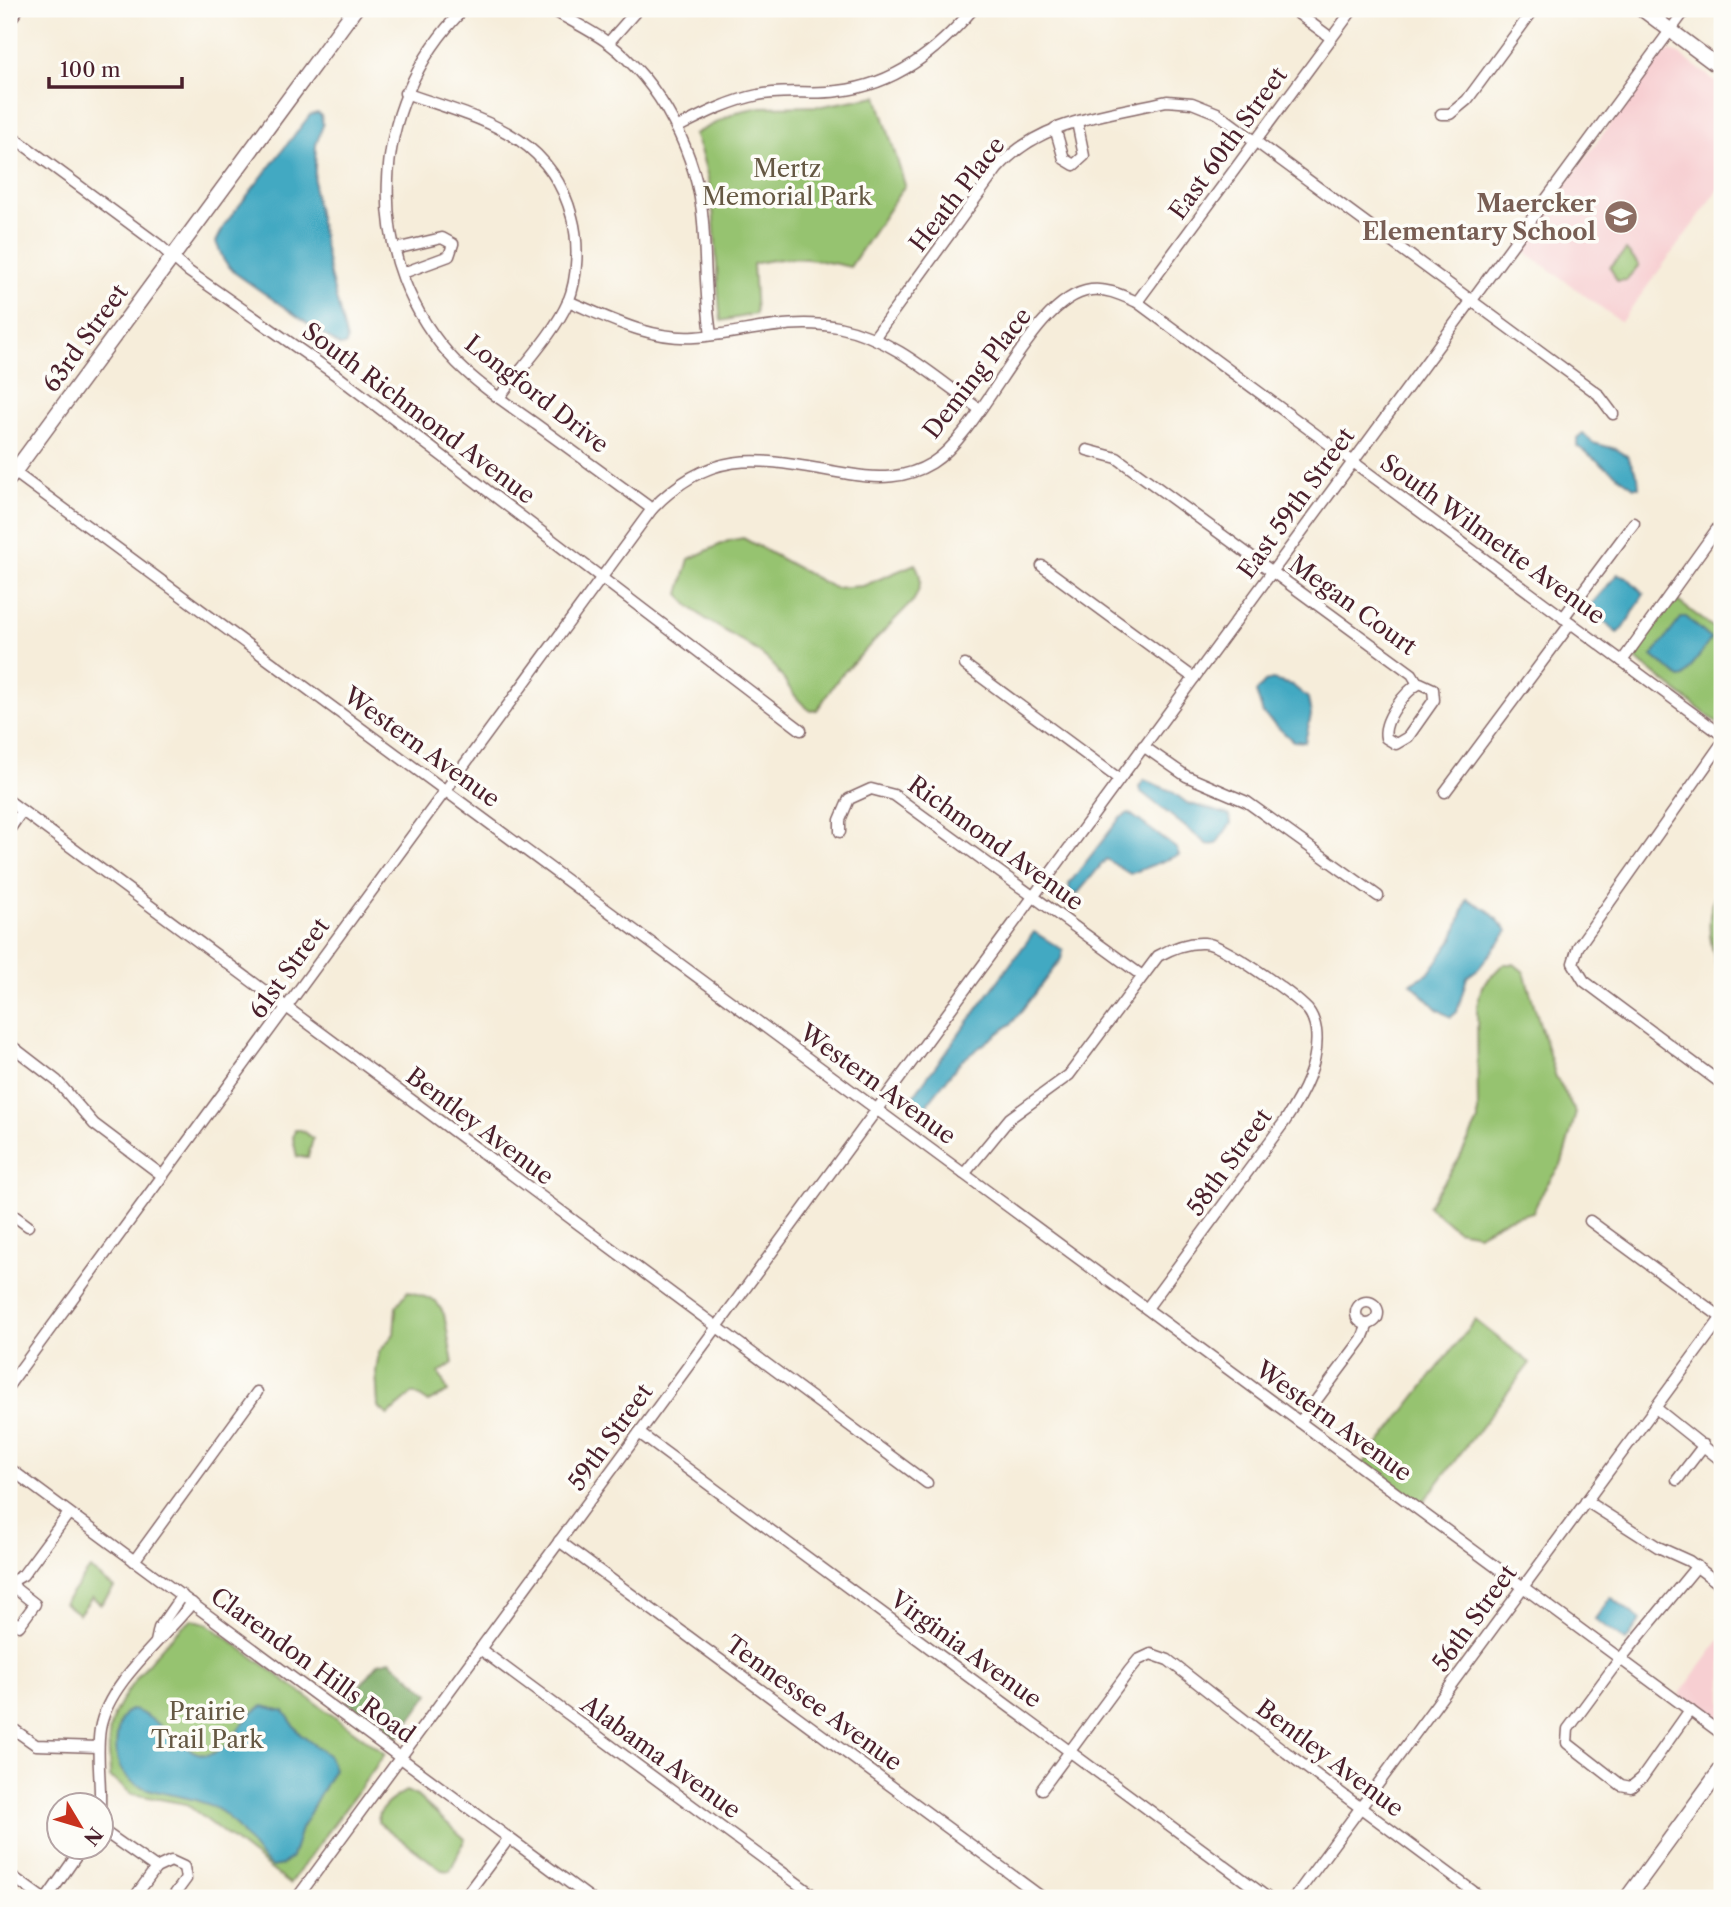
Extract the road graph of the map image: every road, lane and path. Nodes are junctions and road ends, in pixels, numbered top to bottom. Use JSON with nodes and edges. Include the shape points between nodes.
{"nodes":[{"id":1,"x":18,"y":9,"type":"edge"},
{"id":2,"x":355,"y":9,"type":"edge"},
{"id":3,"x":464,"y":9,"type":"edge"},
{"id":4,"x":551,"y":9,"type":"edge"},
{"id":5,"x":638,"y":9,"type":"edge"},
{"id":6,"x":973,"y":9,"type":"edge"},
{"id":7,"x":1292,"y":9,"type":"edge"},
{"id":8,"x":1353,"y":9,"type":"edge"},
{"id":9,"x":1534,"y":9,"type":"edge"},
{"id":10,"x":1642,"y":9,"type":"edge"},
{"id":11,"x":1686,"y":9,"type":"edge"},
{"id":12,"x":9,"y":22,"type":"edge"},
{"id":13,"x":1670,"y":30,"type":"junction"},
{"id":14,"x":1332,"y":38,"type":"junction"},
{"id":15,"x":608,"y":43,"type":"junction"},
{"id":16,"x":1722,"y":69,"type":"edge"},
{"id":17,"x":405,"y":93,"type":"junction"},
{"id":18,"x":1441,"y":114,"type":"dead end"},
{"id":19,"x":1077,"y":122,"type":"junction"},
{"id":20,"x":678,"y":127,"type":"junction"},
{"id":21,"x":1055,"y":128,"type":"junction"},
{"id":22,"x":9,"y":134,"type":"edge"},
{"id":23,"x":1256,"y":141,"type":"junction"},
{"id":24,"x":395,"y":249,"type":"junction"},
{"id":25,"x":172,"y":258,"type":"junction"},
{"id":26,"x":403,"y":272,"type":"junction"},
{"id":27,"x":1472,"y":299,"type":"junction"},
{"id":28,"x":568,"y":301,"type":"junction"},
{"id":29,"x":1137,"y":302,"type":"junction"},
{"id":30,"x":711,"y":334,"type":"junction"},
{"id":31,"x":874,"y":338,"type":"junction"},
{"id":32,"x":499,"y":398,"type":"junction"},
{"id":33,"x":979,"y":409,"type":"junction"},
{"id":34,"x":1613,"y":414,"type":"dead end"},
{"id":35,"x":1087,"y":450,"type":"dead end"},
{"id":36,"x":1353,"y":462,"type":"junction"},
{"id":37,"x":10,"y":473,"type":"edge"},
{"id":38,"x":652,"y":509,"type":"junction"},
{"id":39,"x":1722,"y":522,"type":"edge"},
{"id":40,"x":1634,"y":523,"type":"dead end"},
{"id":41,"x":1042,"y":566,"type":"dead end"},
{"id":42,"x":1272,"y":572,"type":"junction"},
{"id":43,"x":603,"y":577,"type":"junction"},
{"id":44,"x":1567,"y":620,"type":"junction"},
{"id":45,"x":1622,"y":661,"type":"junction"},
{"id":46,"x":965,"y":665,"type":"dead end"},
{"id":47,"x":1194,"y":678,"type":"junction"},
{"id":48,"x":1418,"y":684,"type":"junction"},
{"id":49,"x":801,"y":730,"type":"dead end"},
{"id":50,"x":1722,"y":735,"type":"edge"},
{"id":51,"x":1722,"y":743,"type":"edge"},
{"id":52,"x":1143,"y":746,"type":"junction"},
{"id":53,"x":1119,"y":779,"type":"junction"},
{"id":54,"x":445,"y":791,"type":"junction"},
{"id":55,"x":1445,"y":792,"type":"dead end"},
{"id":56,"x":9,"y":802,"type":"edge"},
{"id":57,"x":22,"y":811,"type":"junction"},
{"id":58,"x":9,"y":830,"type":"edge"},
{"id":59,"x":840,"y":832,"type":"dead end"},
{"id":60,"x":1034,"y":895,"type":"junction"},
{"id":61,"x":1378,"y":896,"type":"dead end"},
{"id":62,"x":1141,"y":975,"type":"junction"},
{"id":63,"x":957,"y":1000,"type":"joint"},
{"id":64,"x":286,"y":1007,"type":"junction"},
{"id":65,"x":9,"y":1044,"type":"edge"},
{"id":66,"x":1722,"y":1084,"type":"edge"},
{"id":67,"x":877,"y":1109,"type":"junction"},
{"id":68,"x":964,"y":1174,"type":"junction"},
{"id":69,"x":163,"y":1175,"type":"junction"},
{"id":70,"x":9,"y":1212,"type":"edge"},
{"id":71,"x":1590,"y":1222,"type":"dead end"},
{"id":72,"x":28,"y":1226,"type":"dead end"},
{"id":73,"x":1148,"y":1307,"type":"junction"},
{"id":74,"x":1722,"y":1317,"type":"edge"},
{"id":75,"x":1368,"y":1324,"type":"dead end"},
{"id":76,"x":716,"y":1328,"type":"junction"},
{"id":77,"x":9,"y":1385,"type":"edge"},
{"id":78,"x":257,"y":1392,"type":"dead end"},
{"id":79,"x":1657,"y":1409,"type":"junction"},
{"id":80,"x":1300,"y":1422,"type":"junction"},
{"id":81,"x":639,"y":1433,"type":"junction"},
{"id":82,"x":1704,"y":1445,"type":"junction"},
{"id":83,"x":1722,"y":1461,"type":"edge"},
{"id":84,"x":9,"y":1468,"type":"edge"},
{"id":85,"x":1677,"y":1480,"type":"dead end"},
{"id":86,"x":927,"y":1483,"type":"dead end"},
{"id":87,"x":1586,"y":1501,"type":"junction"},
{"id":88,"x":69,"y":1513,"type":"junction"},
{"id":89,"x":559,"y":1541,"type":"junction"},
{"id":90,"x":134,"y":1561,"type":"junction"},
{"id":91,"x":1697,"y":1566,"type":"junction"},
{"id":92,"x":11,"y":1583,"type":"edge"},
{"id":93,"x":1722,"y":1586,"type":"edge"},
{"id":94,"x":1523,"y":1587,"type":"junction"},
{"id":95,"x":181,"y":1595,"type":"junction"},
{"id":96,"x":192,"y":1603,"type":"junction"},
{"id":97,"x":9,"y":1618,"type":"edge"},
{"id":98,"x":156,"y":1642,"type":"junction"},
{"id":99,"x":480,"y":1649,"type":"junction"},
{"id":100,"x":1621,"y":1660,"type":"junction"},
{"id":101,"x":1690,"y":1710,"type":"junction"},
{"id":102,"x":9,"y":1726,"type":"edge"},
{"id":103,"x":1722,"y":1734,"type":"edge"},
{"id":104,"x":98,"y":1747,"type":"junction"},
{"id":105,"x":1069,"y":1751,"type":"junction"},
{"id":106,"x":402,"y":1756,"type":"junction"},
{"id":107,"x":1720,"y":1775,"type":"edge"},
{"id":108,"x":1042,"y":1789,"type":"dead end"},
{"id":109,"x":100,"y":1792,"type":"edge"},
{"id":110,"x":1360,"y":1808,"type":"junction"},
{"id":111,"x":509,"y":1838,"type":"junction"},
{"id":112,"x":116,"y":1840,"type":"edge"},
{"id":113,"x":71,"y":1862,"type":"edge"},
{"id":114,"x":156,"y":1868,"type":"junction"},
{"id":115,"x":9,"y":1874,"type":"edge"},
{"id":116,"x":27,"y":1887,"type":"junction"},
{"id":117,"x":19,"y":1898,"type":"edge"},
{"id":118,"x":45,"y":1898,"type":"edge"},
{"id":119,"x":134,"y":1898,"type":"edge"},
{"id":120,"x":172,"y":1898,"type":"edge"},
{"id":121,"x":297,"y":1898,"type":"edge"},
{"id":122,"x":464,"y":1898,"type":"edge"},
{"id":123,"x":590,"y":1898,"type":"edge"},
{"id":124,"x":817,"y":1898,"type":"edge"},
{"id":125,"x":1043,"y":1898,"type":"edge"},
{"id":126,"x":1268,"y":1898,"type":"edge"},
{"id":127,"x":1294,"y":1898,"type":"edge"},
{"id":128,"x":1482,"y":1898,"type":"edge"},
{"id":129,"x":1626,"y":1898,"type":"edge"}],
"edges":[{"from":1,"to":12,"type":"street"},
{"from":2,"to":25,"type":"main road","name":"63rd Street"},
{"from":3,"to":17,"type":"street","name":"Longford Drive","via":[[429,50]]},
{"from":4,"to":15,"type":"street"},
{"from":5,"to":15,"type":"street"},
{"from":6,"to":20,"type":"street","via":[[938,46],[889,77],[840,92],[761,94],[719,106]]},
{"from":7,"to":14,"type":"street"},
{"from":8,"to":14,"type":"street","name":"East 60th Street"},
{"from":9,"to":18,"type":"street","via":[[1467,100],[1450,114]]},
{"from":10,"to":13,"type":"main road"},
{"from":11,"to":13,"type":"street","name":"East 59th Street"},
{"from":13,"to":16,"type":"main road"},
{"from":13,"to":27,"type":"street","name":"East 59th Street"},
{"from":14,"to":23,"type":"street","name":"East 60th Street"},
{"from":15,"to":20,"type":"street"},
{"from":17,"to":24,"type":"street","name":"Longford Drive","via":[[388,178],[389,225]]},
{"from":17,"to":28,"type":"street","via":[[509,132],[550,169],[565,195],[576,230]]},
{"from":19,"to":21,"type":"street","name":"Heath Place"},
{"from":19,"to":21,"type":"street","via":[[1084,156],[1074,165],[1064,159]]},
{"from":19,"to":23,"type":"street","name":"Heath Place","via":[[1167,101],[1185,102],[1217,113]]},
{"from":20,"to":30,"type":"street","via":[[703,219]]},
{"from":21,"to":31,"type":"street","name":"Heath Place","via":[[1035,136],[1004,161]]},
{"from":22,"to":25,"type":"street","name":"South Richmond Avenue"},
{"from":23,"to":27,"type":"street","name":"Heath Place"},
{"from":23,"to":29,"type":"street","name":"East 60th Street"},
{"from":24,"to":26,"type":"street","name":"Longford Drive"},
{"from":24,"to":26,"type":"street","via":[[442,238],[453,244],[449,256]]},
{"from":25,"to":37,"type":"main road","name":"63rd Street"},
{"from":25,"to":43,"type":"street","name":"South Richmond Avenue","via":[[336,375]]},
{"from":26,"to":32,"type":"street","name":"Longford Drive","via":[[436,338]]},
{"from":27,"to":34,"type":"street","name":"Heath Place","via":[[1598,394]]},
{"from":27,"to":36,"type":"street","name":"East 59th Street"},
{"from":28,"to":30,"type":"street","via":[[649,333]]},
{"from":28,"to":32,"type":"street"},
{"from":29,"to":33,"type":"street","name":"Deming Place","via":[[1091,290],[1059,304]]},
{"from":29,"to":36,"type":"street","name":"South Wilmette Avenue"},
{"from":30,"to":31,"type":"street","via":[[806,323]]},
{"from":31,"to":33,"type":"street","via":[[898,349]]},
{"from":32,"to":38,"type":"street","name":"Longford Drive"},
{"from":33,"to":38,"type":"street","name":"Deming Place","via":[[944,454],[913,472],[872,477],[738,460],[691,476]]},
{"from":35,"to":42,"type":"street","name":"Megan Court","via":[[1117,457]]},
{"from":36,"to":42,"type":"street","name":"East 59th Street"},
{"from":36,"to":44,"type":"street","name":"South Wilmette Avenue"},
{"from":37,"to":54,"type":"street","name":"Western Avenue"},
{"from":38,"to":43,"type":"street","name":"Deming Place"},
{"from":39,"to":45,"type":"street"},
{"from":40,"to":44,"type":"street"},
{"from":41,"to":47,"type":"street"},
{"from":42,"to":47,"type":"street","name":"East 59th Street"},
{"from":42,"to":48,"type":"street","name":"Megan Court","via":[[1412,674]]},
{"from":43,"to":49,"type":"street","name":"South Richmond Avenue"},
{"from":43,"to":54,"type":"street","name":"61st Street"},
{"from":44,"to":45,"type":"street","name":"South Wilmette Avenue"},
{"from":44,"to":55,"type":"street"},
{"from":45,"to":50,"type":"street","name":"South Wilmette Avenue"},
{"from":46,"to":53,"type":"street"},
{"from":47,"to":52,"type":"street","name":"East 59th Street"},
{"from":48,"to":48,"type":"street","name":"Megan Court","via":[[1385,727],[1390,742],[1396,744],[1408,737],[1434,700],[1429,685]]},
{"from":51,"to":66,"type":"street","via":[[1578,947],[1573,963],[1584,981]]},
{"from":52,"to":53,"type":"street","name":"East 59th Street"},
{"from":52,"to":61,"type":"street","via":[[1186,776],[1247,802]]},
{"from":53,"to":60,"type":"street","name":"East 59th Street"},
{"from":54,"to":64,"type":"street","name":"61st Street"},
{"from":54,"to":67,"type":"street","name":"Western Avenue"},
{"from":56,"to":57,"type":"street","name":"Bentley Avenue"},
{"from":57,"to":58,"type":"street"},
{"from":57,"to":64,"type":"street","name":"Bentley Avenue"},
{"from":59,"to":60,"type":"street","name":"Richmond Avenue","via":[[849,799],[871,789],[883,790]]},
{"from":60,"to":62,"type":"street","name":"Richmond Avenue"},
{"from":60,"to":63,"type":"street","name":"East 59th Street"},
{"from":62,"to":68,"type":"street","via":[[1069,1074],[1010,1118]]},
{"from":62,"to":73,"type":"street","name":"58th Street","via":[[1172,948],[1207,943],[1233,954],[1308,1010],[1316,1028],[1308,1075],[1294,1107]]},
{"from":63,"to":67,"type":"street","name":"59th Street"},
{"from":64,"to":69,"type":"street","name":"61st Street"},
{"from":64,"to":76,"type":"street","name":"Bentley Avenue"},
{"from":65,"to":69,"type":"street","via":[[57,1081],[94,1125]]},
{"from":67,"to":68,"type":"street","name":"Western Avenue"},
{"from":67,"to":76,"type":"street","name":"59th Street"},
{"from":68,"to":73,"type":"street","name":"Western Avenue"},
{"from":69,"to":77,"type":"street","name":"61st Street"},
{"from":70,"to":72,"type":"street"},
{"from":71,"to":74,"type":"street"},
{"from":73,"to":80,"type":"street","name":"Western Avenue"},
{"from":74,"to":79,"type":"street","name":"56th Street"},
{"from":75,"to":80,"type":"street","via":[[1362,1339]]},
{"from":76,"to":81,"type":"street","name":"59th Street"},
{"from":76,"to":86,"type":"street","name":"Bentley Avenue"},
{"from":78,"to":90,"type":"street"},
{"from":79,"to":82,"type":"street"},
{"from":79,"to":87,"type":"street","name":"56th Street"},
{"from":80,"to":94,"type":"street","name":"Western Avenue"},
{"from":81,"to":89,"type":"street","name":"59th Street"},
{"from":81,"to":105,"type":"street","name":"Virginia Avenue"},
{"from":82,"to":83,"type":"street"},
{"from":82,"to":85,"type":"street"},
{"from":84,"to":88,"type":"street","name":"Clarendon Hills Road"},
{"from":87,"to":91,"type":"street"},
{"from":87,"to":94,"type":"street","name":"56th Street"},
{"from":88,"to":90,"type":"street","name":"Clarendon Hills Road"},
{"from":88,"to":92,"type":"street","via":[[23,1575]]},
{"from":89,"to":99,"type":"street","name":"59th Street"},
{"from":89,"to":125,"type":"street","name":"Tennessee Avenue"},
{"from":90,"to":95,"type":"street","name":"Clarendon Hills Road"},
{"from":91,"to":93,"type":"street"},
{"from":91,"to":100,"type":"street"},
{"from":92,"to":97,"type":"street","via":[[35,1604],[19,1626]]},
{"from":94,"to":100,"type":"street","name":"Western Avenue"},
{"from":94,"to":110,"type":"street","name":"56th Street"},
{"from":95,"to":96,"type":"street","name":"Clarendon Hills Road"},
{"from":95,"to":98,"type":"street","via":[[159,1628]]},
{"from":96,"to":98,"type":"street"},
{"from":96,"to":106,"type":"street","name":"Clarendon Hills Road"},
{"from":98,"to":104,"type":"street","via":[[106,1711]]},
{"from":99,"to":106,"type":"street","name":"59th Street"},
{"from":99,"to":124,"type":"street","name":"Alabama Avenue"},
{"from":100,"to":101,"type":"street","name":"Western Avenue"},
{"from":100,"to":101,"type":"street","via":[[1566,1737],[1571,1749],[1596,1768],[1621,1785],[1637,1784]]},
{"from":101,"to":103,"type":"street","name":"Western Avenue"},
{"from":102,"to":104,"type":"street","via":[[36,1745]]},
{"from":104,"to":109,"type":"street"},
{"from":105,"to":108,"type":"street"},
{"from":105,"to":110,"type":"street","name":"Bentley Avenue","via":[[1138,1660],[1152,1654],[1168,1660]]},
{"from":105,"to":126,"type":"street","name":"Virginia Avenue"},
{"from":106,"to":111,"type":"street","name":"Clarendon Hills Road"},
{"from":106,"to":121,"type":"street","name":"59th Street"},
{"from":107,"to":129,"type":"main road"},
{"from":110,"to":127,"type":"street","name":"56th Street"},
{"from":110,"to":128,"type":"street","name":"Bentley Avenue"},
{"from":111,"to":122,"type":"street"},
{"from":111,"to":123,"type":"street","name":"Clarendon Hills Road"},
{"from":112,"to":114,"type":"street"},
{"from":113,"to":118,"type":"street"},
{"from":114,"to":119,"type":"street"},
{"from":114,"to":120,"type":"street","via":[[172,1861],[184,1867],[186,1880]]},
{"from":115,"to":116,"type":"street"},
{"from":116,"to":117,"type":"street"},
{"from":116,"to":118,"type":"street"}]}
